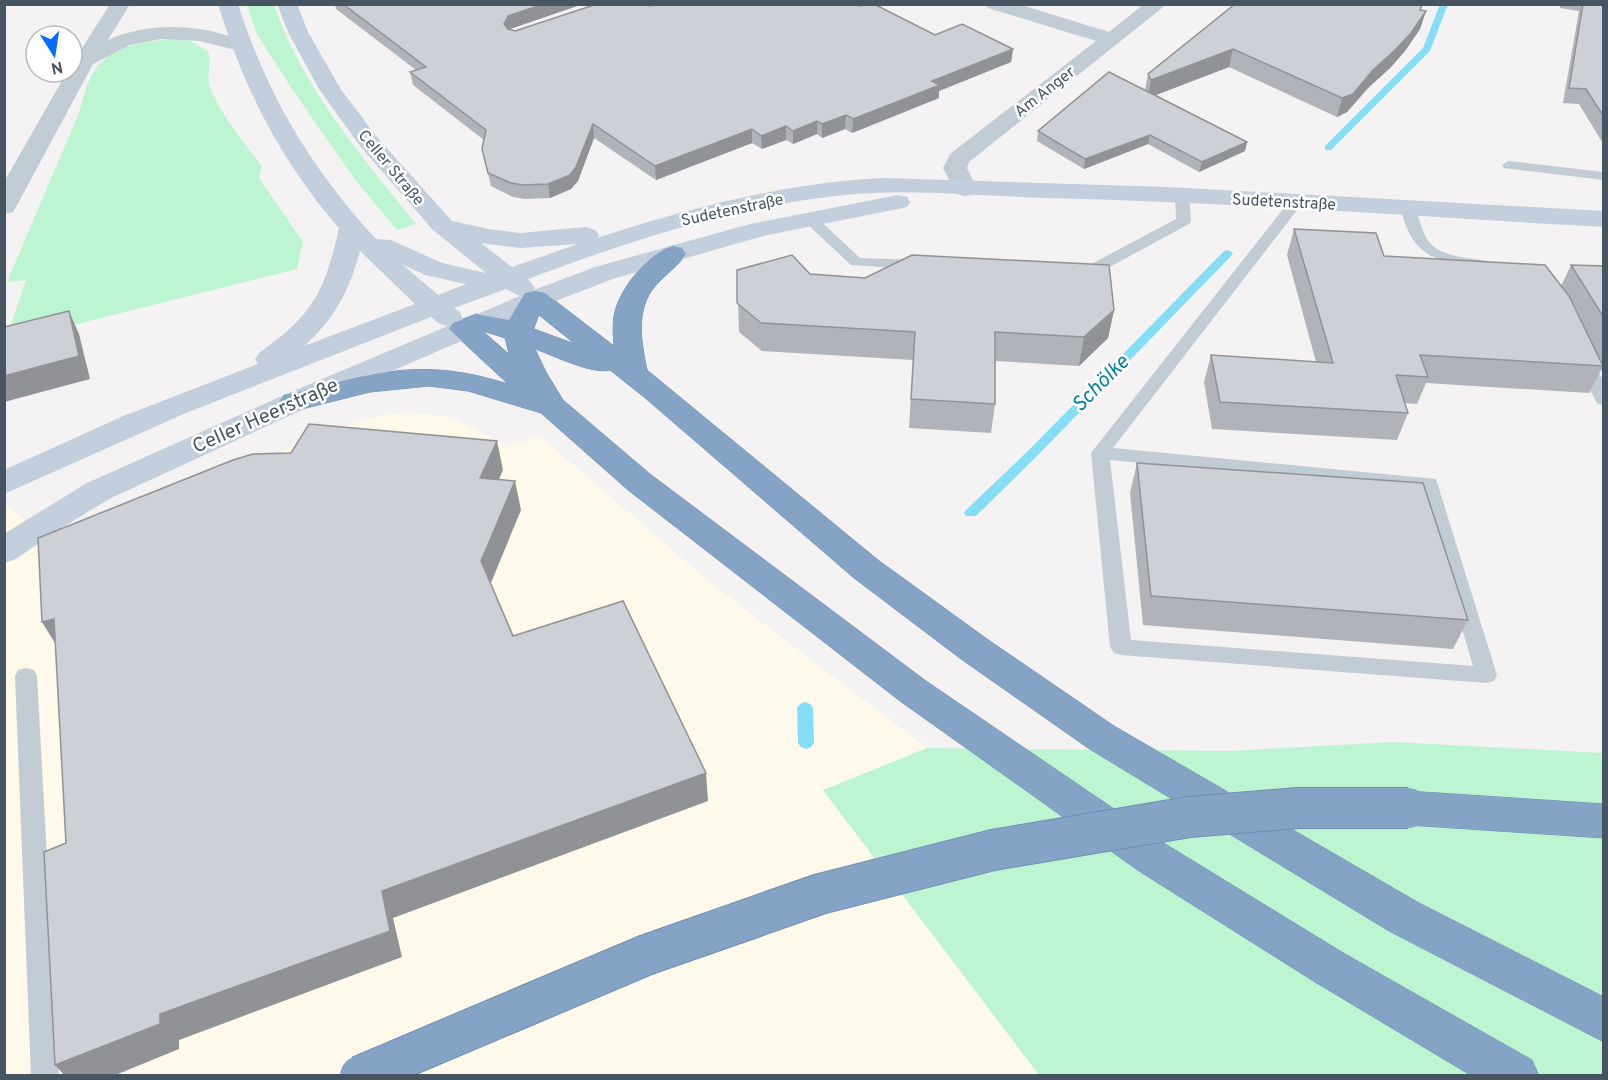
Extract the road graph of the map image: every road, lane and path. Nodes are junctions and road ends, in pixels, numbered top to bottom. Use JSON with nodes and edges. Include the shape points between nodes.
{"nodes":[{"id":1,"x":120,"y":4,"type":"edge"},
{"id":2,"x":228,"y":4,"type":"edge"},
{"id":3,"x":287,"y":4,"type":"edge"},
{"id":4,"x":996,"y":4,"type":"edge"},
{"id":5,"x":1157,"y":4,"type":"edge"},
{"id":6,"x":1111,"y":39,"type":"junction"},
{"id":7,"x":240,"y":45,"type":"junction"},
{"id":8,"x":84,"y":59,"type":"edge"},
{"id":9,"x":84,"y":60,"type":"edge"},
{"id":10,"x":70,"y":84,"type":"edge"},
{"id":11,"x":1509,"y":165,"type":"dead end"},
{"id":12,"x":1604,"y":176,"type":"edge"},
{"id":13,"x":965,"y":189,"type":"junction"},
{"id":14,"x":1182,"y":195,"type":"junction"},
{"id":15,"x":1296,"y":202,"type":"junction"},
{"id":16,"x":4,"y":207,"type":"edge"},
{"id":17,"x":1407,"y":208,"type":"junction"},
{"id":18,"x":809,"y":218,"type":"junction"},
{"id":19,"x":1604,"y":219,"type":"edge"},
{"id":20,"x":665,"y":224,"type":"junction"},
{"id":21,"x":442,"y":225,"type":"junction"},
{"id":22,"x":352,"y":226,"type":"junction"},
{"id":23,"x":673,"y":254,"type":"junction"},
{"id":24,"x":937,"y":266,"type":"edge"},
{"id":25,"x":1499,"y":268,"type":"edge"},
{"id":26,"x":1064,"y":272,"type":"edge"},
{"id":27,"x":453,"y":275,"type":"junction"},
{"id":28,"x":520,"y":285,"type":"junction"},
{"id":29,"x":452,"y":315,"type":"junction"},
{"id":30,"x":413,"y":330,"type":"junction"},
{"id":31,"x":519,"y":333,"type":"junction"},
{"id":32,"x":1573,"y":340,"type":"edge"},
{"id":33,"x":339,"y":343,"type":"junction"},
{"id":34,"x":633,"y":374,"type":"junction"},
{"id":35,"x":225,"y":388,"type":"junction"},
{"id":36,"x":1604,"y":400,"type":"edge"},
{"id":37,"x":294,"y":402,"type":"junction"},
{"id":38,"x":554,"y":409,"type":"junction"},
{"id":39,"x":1100,"y":453,"type":"junction"},
{"id":40,"x":4,"y":483,"type":"edge"},
{"id":41,"x":4,"y":551,"type":"edge"},
{"id":42,"x":26,"y":676,"type":"dead end"},
{"id":43,"x":1604,"y":821,"type":"edge"},
{"id":44,"x":1604,"y":1021,"type":"edge"},
{"id":45,"x":45,"y":1076,"type":"edge"},
{"id":46,"x":360,"y":1076,"type":"edge"},
{"id":47,"x":1516,"y":1076,"type":"edge"}],
"edges":[{"from":1,"to":8,"type":"street"},
{"from":2,"to":7,"type":"main road"},
{"from":3,"to":21,"type":"main road","name":"Celler Straße","via":[[330,89],[368,141]]},
{"from":4,"to":6,"type":"street"},
{"from":5,"to":6,"type":"street","name":"Am Anger"},
{"from":6,"to":13,"type":"street","name":"Am Anger","via":[[958,159],[955,168]]},
{"from":7,"to":9,"type":"street","via":[[194,32],[151,34],[117,42]]},
{"from":7,"to":22,"type":"main road","via":[[281,131]]},
{"from":10,"to":16,"type":"street"},
{"from":11,"to":12,"type":"lane"},
{"from":13,"to":14,"type":"main road","name":"Sudetenstraße"},
{"from":13,"to":18,"type":"main road","name":"Sudetenstraße"},
{"from":13,"to":20,"type":"main road","name":"Sudetenstraße","via":[[897,184],[842,187]]},
{"from":14,"to":15,"type":"main road","name":"Sudetenstraße"},
{"from":14,"to":26,"type":"lane","via":[[1184,221],[1087,273]]},
{"from":15,"to":17,"type":"main road","name":"Sudetenstraße"},
{"from":15,"to":39,"type":"lane"},
{"from":17,"to":19,"type":"main road","name":"Sudetenstraße"},
{"from":17,"to":25,"type":"lane","via":[[1425,248],[1450,258]]},
{"from":18,"to":23,"type":"main road","name":"Sudetenstraße"},
{"from":18,"to":24,"type":"lane","via":[[856,262]]},
{"from":20,"to":21,"type":"main road","via":[[531,242],[497,240]]},
{"from":20,"to":28,"type":"main road"},
{"from":20,"to":28,"type":"main road","name":"Sudetenstraße"},
{"from":21,"to":27,"type":"main road"},
{"from":21,"to":28,"type":"main road","name":"Celler Straße"},
{"from":22,"to":27,"type":"main road","via":[[411,260]]},
{"from":22,"to":29,"type":"main road","via":[[372,249]]},
{"from":22,"to":35,"type":"main road","via":[[341,276],[333,297],[317,319],[288,346]]},
{"from":23,"to":28,"type":"main road","name":"Sudetenstraße","via":[[604,273]]},
{"from":23,"to":34,"type":"highway","via":[[639,285],[632,297],[626,322]]},
{"from":27,"to":28,"type":"main road"},
{"from":27,"to":29,"type":"main road"},
{"from":28,"to":29,"type":"main road","name":"Celler Heerstraße"},
{"from":28,"to":29,"type":"main road","name":"Celler Heerstraße"},
{"from":28,"to":31,"type":"highway","via":[[525,315]]},
{"from":28,"to":34,"type":"highway"},
{"from":29,"to":30,"type":"main road"},
{"from":29,"to":31,"type":"highway"},
{"from":29,"to":33,"type":"main road","name":"Celler Heerstraße"},
{"from":29,"to":37,"type":"main road","name":"Celler Heerstraße"},
{"from":29,"to":38,"type":"highway"},
{"from":30,"to":33,"type":"main road"},
{"from":30,"to":37,"type":"main road"},
{"from":31,"to":34,"type":"highway"},
{"from":31,"to":38,"type":"highway","via":[[523,352]]},
{"from":32,"to":36,"type":"lane"},
{"from":33,"to":35,"type":"main road","name":"Celler Heerstraße"},
{"from":34,"to":44,"type":"highway","via":[[866,569],[1101,737],[1404,917]]},
{"from":35,"to":40,"type":"main road","name":"Celler Heerstraße"},
{"from":37,"to":38,"type":"highway","via":[[395,378],[423,376],[483,386]]},
{"from":37,"to":41,"type":"main road","name":"Celler Heerstraße","via":[[98,491]]},
{"from":38,"to":47,"type":"highway","via":[[639,482],[913,691],[1114,831],[1330,968]]},
{"from":39,"to":39,"type":"lane","via":[[1429,483],[1486,675],[1120,646]]},
{"from":42,"to":45,"type":"lane"},
{"from":43,"to":46,"type":"highway","bridge":true,"via":[[1408,808],[1298,808],[1189,817],[970,856],[820,894],[646,955]]}]}
